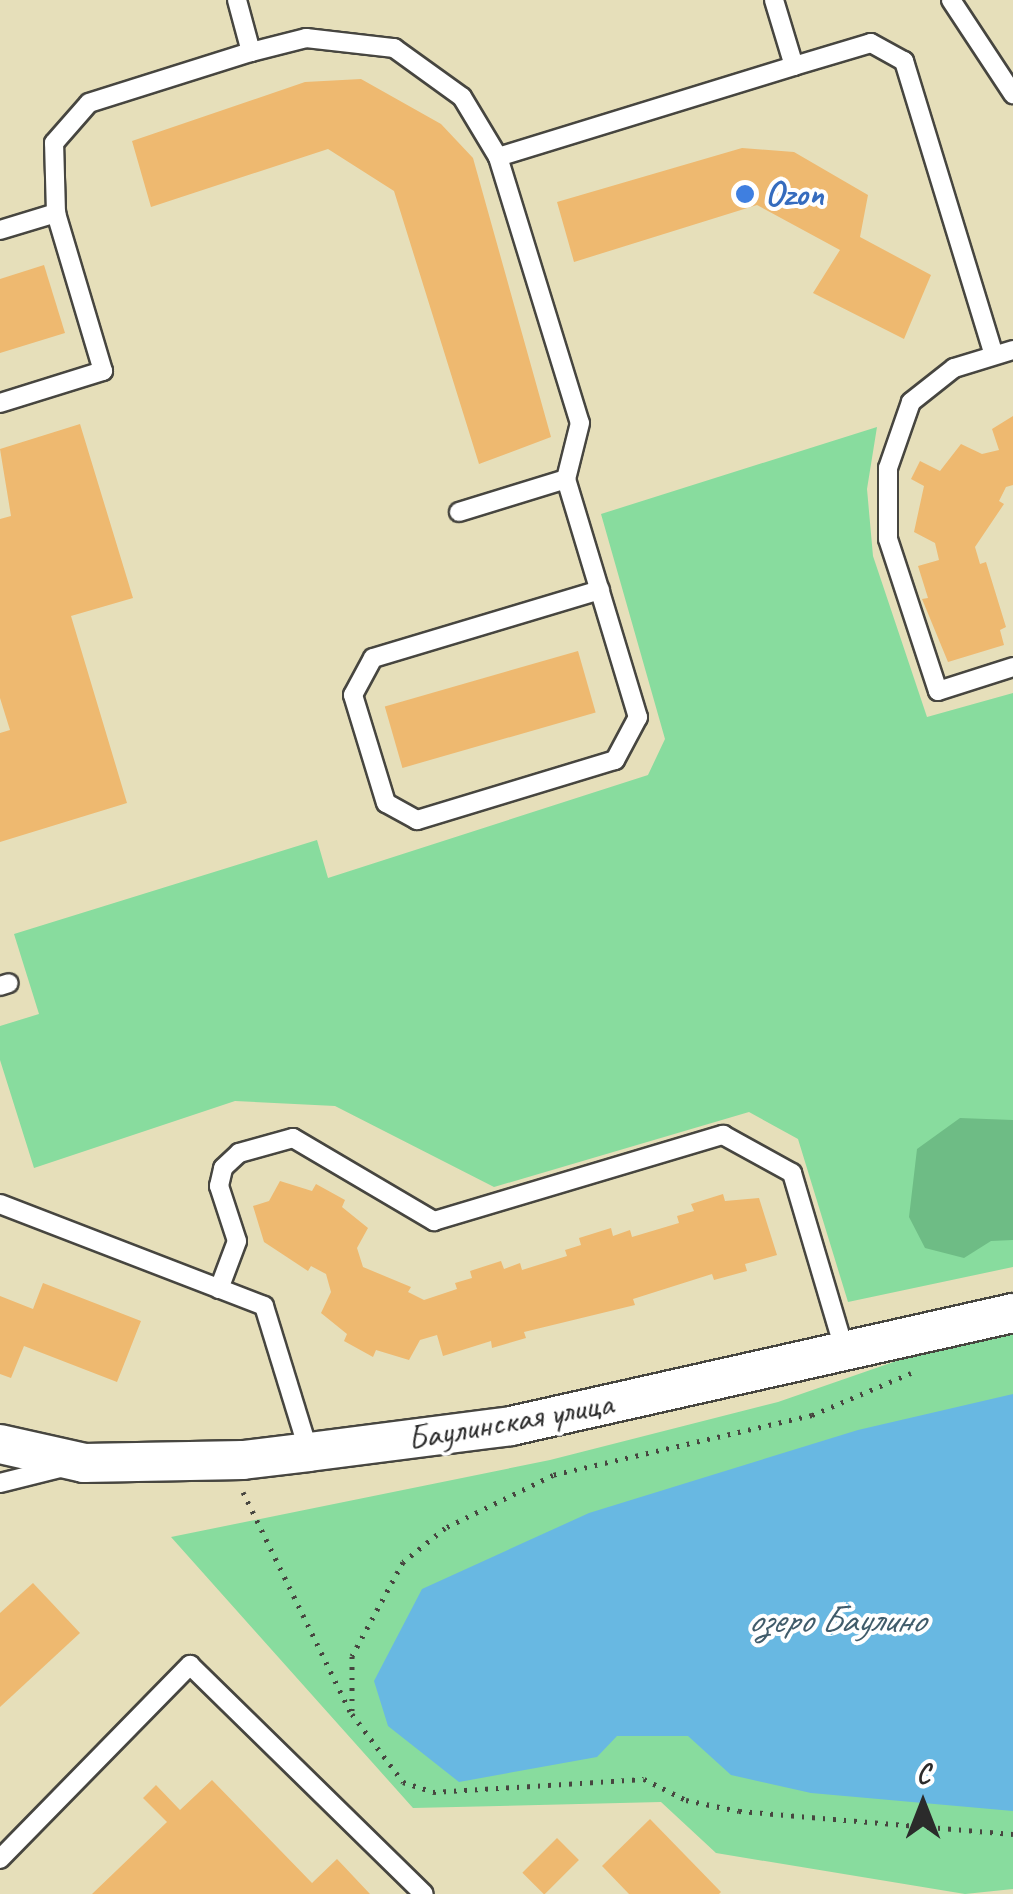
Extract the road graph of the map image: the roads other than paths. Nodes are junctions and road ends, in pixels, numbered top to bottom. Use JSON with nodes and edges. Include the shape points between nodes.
{"nodes":[{"id":1,"x":236,"y":0,"type":"edge"},
{"id":2,"x":774,"y":0,"type":"edge"},
{"id":3,"x":951,"y":0,"type":"edge"},
{"id":4,"x":251,"y":52,"type":"junction"},
{"id":5,"x":794,"y":66,"type":"junction"},
{"id":6,"x":1013,"y":94,"type":"edge"},
{"id":7,"x":498,"y":158,"type":"junction"},
{"id":8,"x":56,"y":213,"type":"junction"},
{"id":9,"x":0,"y":230,"type":"edge"},
{"id":10,"x":1013,"y":350,"type":"edge"},
{"id":11,"x":994,"y":355,"type":"junction"},
{"id":12,"x":0,"y":403,"type":"edge"},
{"id":13,"x":566,"y":479,"type":"junction"},
{"id":14,"x":459,"y":512,"type":"dead end"},
{"id":15,"x":600,"y":590,"type":"junction"},
{"id":16,"x":1013,"y":666,"type":"edge"},
{"id":17,"x":0,"y":1204,"type":"edge"},
{"id":18,"x":219,"y":1289,"type":"junction"},
{"id":19,"x":1013,"y":1314,"type":"edge"},
{"id":20,"x":845,"y":1352,"type":"junction"},
{"id":21,"x":0,"y":1444,"type":"edge"},
{"id":22,"x":309,"y":1452,"type":"junction"},
{"id":23,"x":84,"y":1463,"type":"junction"},
{"id":24,"x":0,"y":1482,"type":"edge"},
{"id":25,"x":2,"y":1853,"type":"edge"},
{"id":26,"x":424,"y":1894,"type":"edge"}],
"edges":[{"from":1,"to":4,"type":"lane"},
{"from":2,"to":5,"type":"lane"},
{"from":3,"to":6,"type":"lane"},
{"from":4,"to":7,"type":"lane","via":[[306,38],[394,48],[462,98]]},
{"from":4,"to":8,"type":"lane","via":[[89,103],[54,143]]},
{"from":5,"to":7,"type":"lane"},
{"from":5,"to":11,"type":"lane","via":[[871,43],[904,61]]},
{"from":7,"to":13,"type":"lane","via":[[580,423]]},
{"from":8,"to":9,"type":"lane"},
{"from":8,"to":12,"type":"lane","via":[[103,371]]},
{"from":10,"to":11,"type":"lane"},
{"from":11,"to":16,"type":"lane","via":[[954,368],[911,402],[888,468],[888,539],[938,691]]},
{"from":13,"to":14,"type":"lane"},
{"from":13,"to":15,"type":"lane"},
{"from":15,"to":15,"type":"lane","via":[[638,718],[615,760],[417,820],[386,803],[354,695],[373,658]]},
{"from":17,"to":18,"type":"lane"},
{"from":18,"to":20,"type":"lane","via":[[237,1241],[219,1186],[223,1168],[239,1153],[293,1138],[434,1220],[723,1135],[792,1172]]},
{"from":18,"to":22,"type":"lane","via":[[264,1306]]},
{"from":19,"to":20,"type":"street","name":"Баулинская улица"},
{"from":20,"to":22,"type":"street","name":"Баулинская улица","via":[[511,1426]]},
{"from":21,"to":23,"type":"street","name":"Баулинская улица"},
{"from":22,"to":23,"type":"street","name":"Баулинская улица"},
{"from":23,"to":24,"type":"lane"},
{"from":25,"to":26,"type":"lane","via":[[190,1665]]}]}
